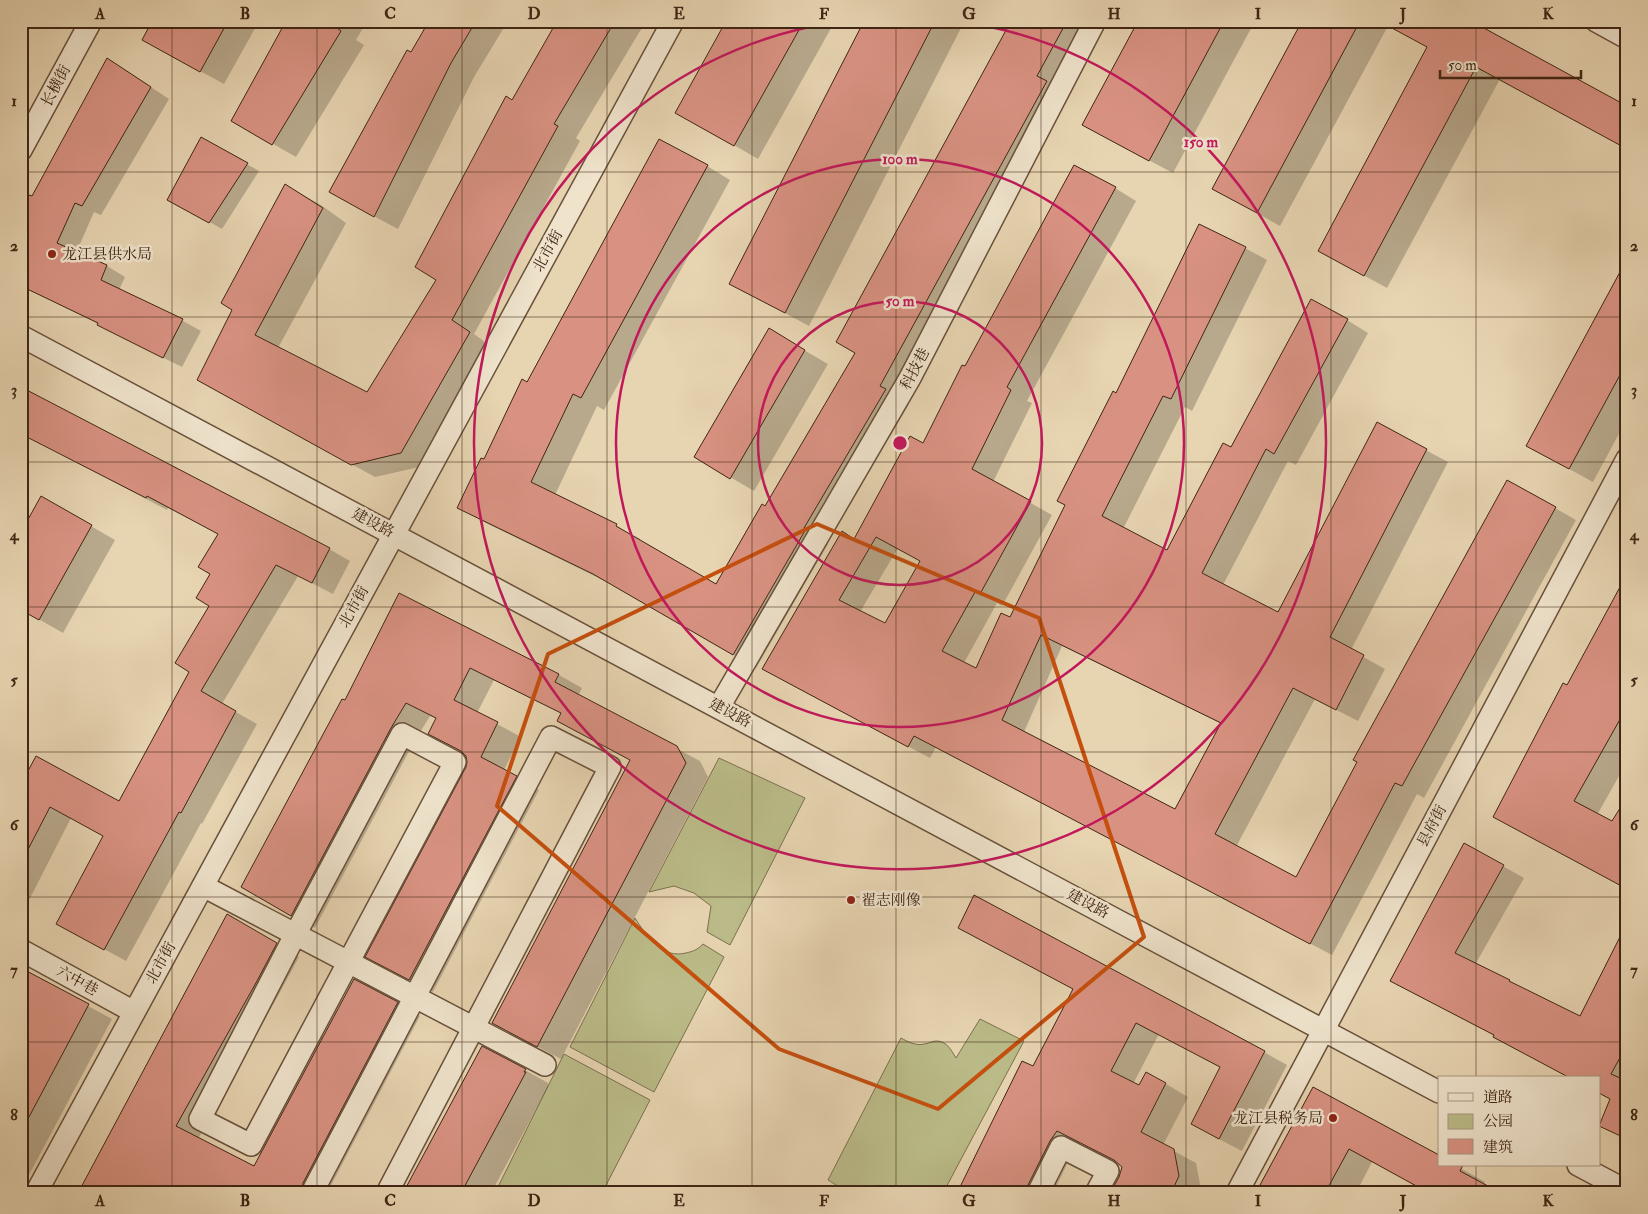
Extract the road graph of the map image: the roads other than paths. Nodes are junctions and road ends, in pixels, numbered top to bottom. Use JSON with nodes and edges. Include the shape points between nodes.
{"nodes":[{"id":1,"x":91,"y":21,"type":"edge"},
{"id":2,"x":673,"y":21,"type":"edge"},
{"id":3,"x":1095,"y":21,"type":"edge"},
{"id":4,"x":1596,"y":21,"type":"edge"},
{"id":5,"x":1627,"y":38,"type":"edge"},
{"id":6,"x":21,"y":150,"type":"edge"},
{"id":7,"x":21,"y":336,"type":"edge"},
{"id":8,"x":1627,"y":460,"type":"edge"},
{"id":9,"x":394,"y":534,"type":"junction"},
{"id":10,"x":719,"y":707,"type":"junction"},
{"id":11,"x":202,"y":886,"type":"junction"},
{"id":12,"x":295,"y":935,"type":"junction"},
{"id":13,"x":21,"y":950,"type":"edge"},
{"id":14,"x":348,"y":962,"type":"junction"},
{"id":15,"x":415,"y":997,"type":"junction"},
{"id":16,"x":134,"y":1012,"type":"junction"},
{"id":17,"x":474,"y":1027,"type":"junction"},
{"id":18,"x":1324,"y":1030,"type":"junction"},
{"id":19,"x":545,"y":1065,"type":"dead end"},
{"id":20,"x":1438,"y":1091,"type":"edge"},
{"id":21,"x":1580,"y":1166,"type":"edge"},
{"id":22,"x":1627,"y":1191,"type":"edge"},
{"id":23,"x":36,"y":1193,"type":"edge"},
{"id":24,"x":321,"y":1193,"type":"edge"},
{"id":25,"x":387,"y":1193,"type":"edge"},
{"id":26,"x":1038,"y":1193,"type":"edge"},
{"id":27,"x":1096,"y":1193,"type":"edge"},
{"id":28,"x":1237,"y":1193,"type":"edge"}],
"edges":[{"from":1,"to":6,"type":"street","name":"长横街"},
{"from":2,"to":9,"type":"street","name":"北市街"},
{"from":3,"to":10,"type":"street","name":"科技巷","via":[[910,378]]},
{"from":4,"to":5,"type":"street"},
{"from":7,"to":9,"type":"street","name":"建设路"},
{"from":8,"to":18,"type":"street","name":"县府街"},
{"from":9,"to":10,"type":"street","name":"建设路"},
{"from":9,"to":11,"type":"street","name":"北市街"},
{"from":10,"to":18,"type":"street","name":"建设路"},
{"from":11,"to":12,"type":"street"},
{"from":11,"to":16,"type":"street","name":"北市街"},
{"from":12,"to":14,"type":"street"},
{"from":12,"to":14,"type":"street","via":[[200,1119],[242,1141],[251,1145]]},
{"from":12,"to":14,"type":"street","via":[[402,734],[455,762]]},
{"from":13,"to":16,"type":"street","name":"六中巷"},
{"from":14,"to":15,"type":"street"},
{"from":15,"to":17,"type":"street"},
{"from":15,"to":17,"type":"street","via":[[551,737],[610,768]]},
{"from":15,"to":24,"type":"street","via":[[314,1189]]},
{"from":16,"to":23,"type":"street","name":"北市街"},
{"from":17,"to":19,"type":"street"},
{"from":17,"to":25,"type":"street"},
{"from":18,"to":20,"type":"street","name":"建设路"},
{"from":18,"to":28,"type":"street","name":"县府街"},
{"from":21,"to":22,"type":"street"},
{"from":26,"to":27,"type":"street","via":[[1061,1147],[1108,1171]]}]}
